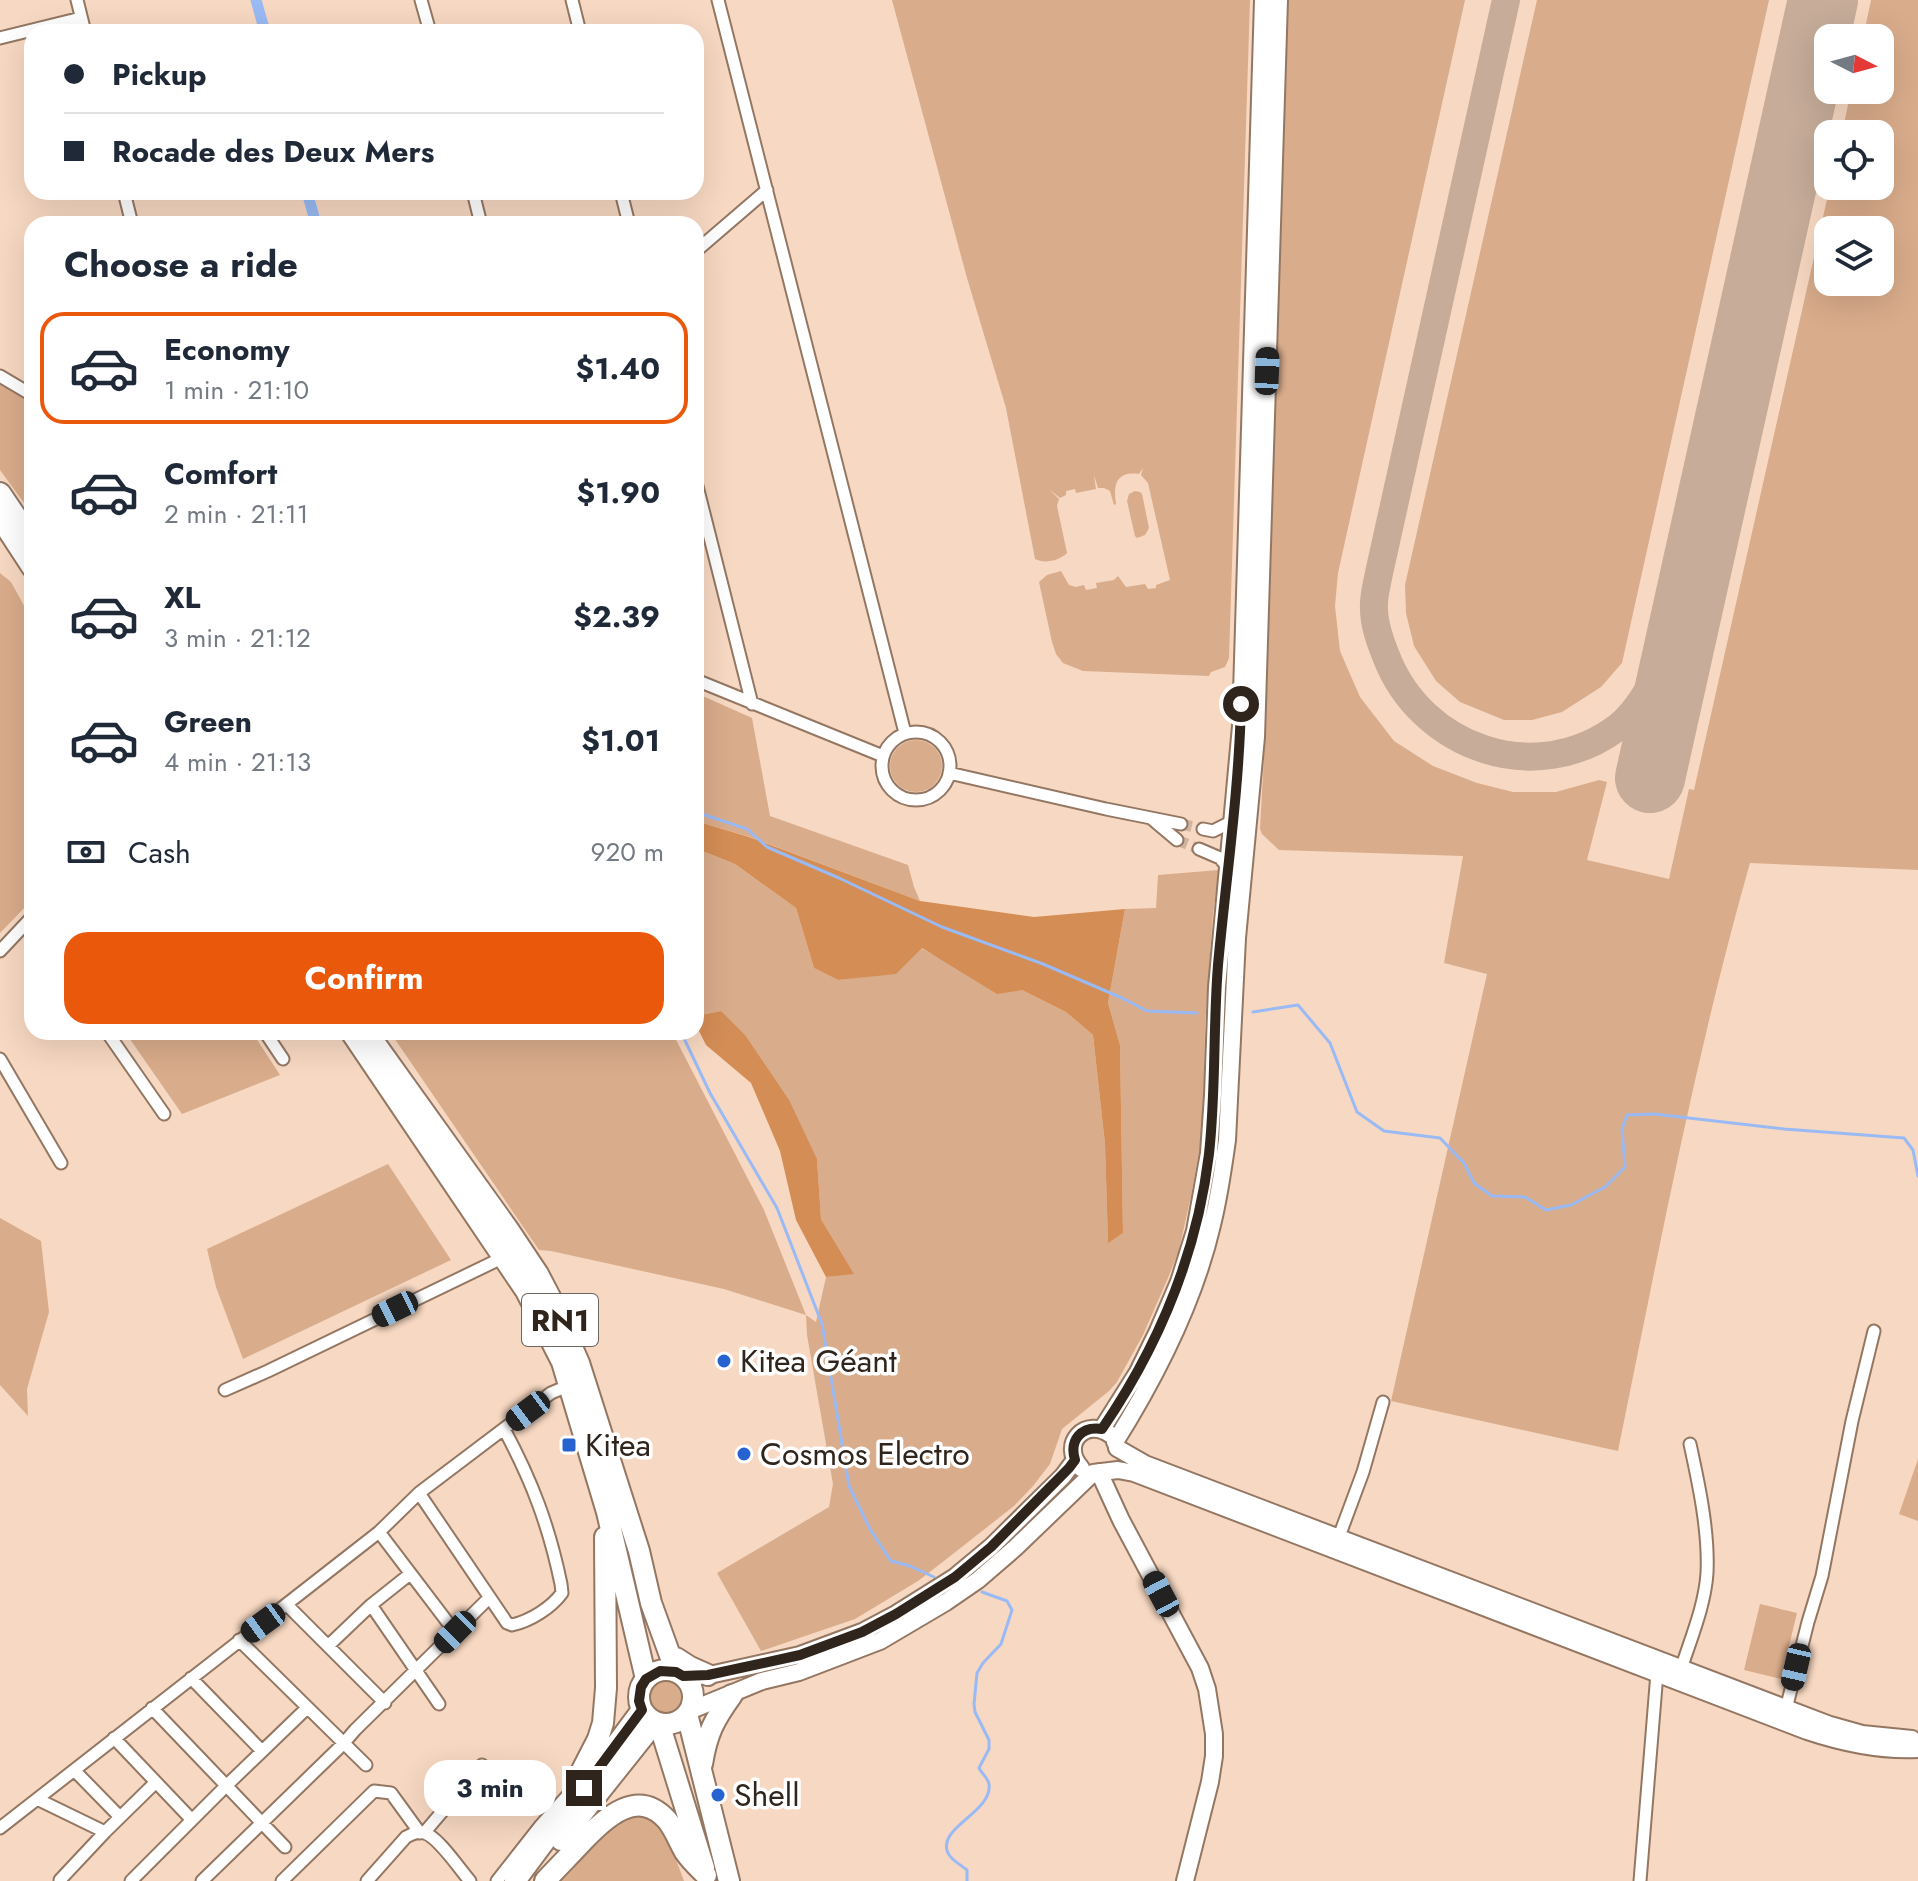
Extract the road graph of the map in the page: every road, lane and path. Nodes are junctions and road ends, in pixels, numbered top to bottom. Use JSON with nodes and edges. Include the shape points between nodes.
{"nodes":[{"id":1,"x":77,"y":0,"type":"edge"},
{"id":2,"x":421,"y":0,"type":"edge"},
{"id":3,"x":572,"y":0,"type":"edge"},
{"id":4,"x":718,"y":0,"type":"edge"},
{"id":5,"x":1263,"y":0,"type":"edge"},
{"id":6,"x":1279,"y":0,"type":"edge"},
{"id":7,"x":81,"y":18,"type":"junction"},
{"id":8,"x":57,"y":24,"type":"edge"},
{"id":9,"x":83,"y":24,"type":"edge"},
{"id":10,"x":428,"y":24,"type":"edge"},
{"id":11,"x":578,"y":24,"type":"edge"},
{"id":12,"x":24,"y":32,"type":"edge"},
{"id":13,"x":0,"y":38,"type":"edge"},
{"id":14,"x":767,"y":190,"type":"junction"},
{"id":15,"x":704,"y":244,"type":"edge"},
{"id":16,"x":0,"y":376,"type":"edge"},
{"id":17,"x":24,"y":390,"type":"edge"},
{"id":18,"x":0,"y":493,"type":"edge"},
{"id":19,"x":704,"y":514,"type":"edge"},
{"id":20,"x":0,"y":518,"type":"edge"},
{"id":21,"x":24,"y":528,"type":"edge"},
{"id":22,"x":24,"y":555,"type":"edge"},
{"id":23,"x":1250,"y":677,"type":"junction"},
{"id":24,"x":704,"y":683,"type":"edge"},
{"id":25,"x":1249,"y":695,"type":"junction"},
{"id":26,"x":752,"y":704,"type":"junction"},
{"id":27,"x":905,"y":733,"type":"junction"},
{"id":28,"x":883,"y":756,"type":"junction"},
{"id":29,"x":949,"y":773,"type":"junction"},
{"id":30,"x":1152,"y":818,"type":"junction"},
{"id":31,"x":1233,"y":821,"type":"junction"},
{"id":32,"x":1181,"y":824,"type":"tunnel mouth"},
{"id":33,"x":1177,"y":840,"type":"tunnel mouth"},
{"id":34,"x":1199,"y":849,"type":"tunnel mouth"},
{"id":35,"x":1229,"y":860,"type":"junction"},
{"id":36,"x":24,"y":928,"type":"edge"},
{"id":37,"x":0,"y":951,"type":"edge"},
{"id":38,"x":113,"y":1040,"type":"edge"},
{"id":39,"x":270,"y":1040,"type":"edge"},
{"id":40,"x":356,"y":1040,"type":"edge"},
{"id":41,"x":373,"y":1040,"type":"edge"},
{"id":42,"x":0,"y":1059,"type":"edge"},
{"id":43,"x":283,"y":1059,"type":"dead end"},
{"id":44,"x":164,"y":1114,"type":"dead end"},
{"id":45,"x":61,"y":1163,"type":"dead end"},
{"id":46,"x":504,"y":1257,"type":"junction"},
{"id":47,"x":1874,"y":1331,"type":"dead end"},
{"id":48,"x":570,"y":1385,"type":"junction"},
{"id":49,"x":225,"y":1390,"type":"dead end"},
{"id":50,"x":1383,"y":1402,"type":"dead end"},
{"id":51,"x":504,"y":1429,"type":"junction"},
{"id":52,"x":1102,"y":1429,"type":"junction"},
{"id":53,"x":1690,"y":1444,"type":"dead end"},
{"id":54,"x":1116,"y":1445,"type":"junction"},
{"id":55,"x":1075,"y":1460,"type":"junction"},
{"id":56,"x":1099,"y":1472,"type":"junction"},
{"id":57,"x":419,"y":1493,"type":"junction"},
{"id":58,"x":607,"y":1512,"type":"junction"},
{"id":59,"x":379,"y":1532,"type":"junction"},
{"id":60,"x":1336,"y":1544,"type":"junction"},
{"id":61,"x":410,"y":1574,"type":"junction"},
{"id":62,"x":489,"y":1598,"type":"junction"},
{"id":63,"x":287,"y":1605,"type":"junction"},
{"id":64,"x":371,"y":1605,"type":"junction"},
{"id":65,"x":455,"y":1632,"type":"junction"},
{"id":66,"x":239,"y":1640,"type":"junction"},
{"id":67,"x":328,"y":1646,"type":"junction"},
{"id":68,"x":666,"y":1650,"type":"junction"},
{"id":69,"x":1681,"y":1669,"type":"junction"},
{"id":70,"x":417,"y":1670,"type":"junction"},
{"id":71,"x":1657,"y":1673,"type":"junction"},
{"id":72,"x":679,"y":1674,"type":"junction"},
{"id":73,"x":708,"y":1675,"type":"junction"},
{"id":74,"x":191,"y":1678,"type":"junction"},
{"id":75,"x":646,"y":1679,"type":"junction"},
{"id":76,"x":732,"y":1695,"type":"junction"},
{"id":77,"x":385,"y":1703,"type":"junction"},
{"id":78,"x":439,"y":1704,"type":"dead end"},
{"id":79,"x":152,"y":1708,"type":"junction"},
{"id":80,"x":307,"y":1708,"type":"junction"},
{"id":81,"x":1786,"y":1709,"type":"junction"},
{"id":82,"x":688,"y":1713,"type":"junction"},
{"id":83,"x":652,"y":1719,"type":"junction"},
{"id":84,"x":114,"y":1738,"type":"junction"},
{"id":85,"x":1918,"y":1739,"type":"edge"},
{"id":86,"x":343,"y":1744,"type":"junction"},
{"id":87,"x":1918,"y":1749,"type":"edge"},
{"id":88,"x":262,"y":1751,"type":"junction"},
{"id":89,"x":366,"y":1765,"type":"dead end"},
{"id":90,"x":482,"y":1765,"type":"dead end"},
{"id":91,"x":701,"y":1768,"type":"junction"},
{"id":92,"x":74,"y":1770,"type":"junction"},
{"id":93,"x":156,"y":1782,"type":"junction"},
{"id":94,"x":227,"y":1785,"type":"junction"},
{"id":95,"x":574,"y":1795,"type":"junction"},
{"id":96,"x":37,"y":1799,"type":"junction"},
{"id":97,"x":120,"y":1817,"type":"junction"},
{"id":98,"x":192,"y":1820,"type":"junction"},
{"id":99,"x":263,"y":1822,"type":"junction"},
{"id":100,"x":0,"y":1828,"type":"edge"},
{"id":101,"x":105,"y":1832,"type":"junction"},
{"id":102,"x":422,"y":1833,"type":"junction"},
{"id":103,"x":285,"y":1847,"type":"dead end"},
{"id":104,"x":707,"y":1878,"type":"edge"},
{"id":105,"x":60,"y":1880,"type":"edge"},
{"id":106,"x":131,"y":1881,"type":"edge"},
{"id":107,"x":202,"y":1881,"type":"edge"},
{"id":108,"x":282,"y":1881,"type":"edge"},
{"id":109,"x":367,"y":1881,"type":"edge"},
{"id":110,"x":470,"y":1881,"type":"edge"},
{"id":111,"x":497,"y":1881,"type":"edge"},
{"id":112,"x":515,"y":1881,"type":"edge"},
{"id":113,"x":529,"y":1881,"type":"edge"},
{"id":114,"x":545,"y":1881,"type":"edge"},
{"id":115,"x":729,"y":1881,"type":"edge"},
{"id":116,"x":1185,"y":1881,"type":"edge"},
{"id":117,"x":1640,"y":1881,"type":"edge"}],
"edges":[{"from":1,"to":7,"type":"street"},
{"from":2,"to":10,"type":"street"},
{"from":3,"to":11,"type":"street"},
{"from":4,"to":14,"type":"street"},
{"from":5,"to":23,"type":"street"},
{"from":6,"to":23,"type":"street"},
{"from":7,"to":8,"type":"street"},
{"from":7,"to":9,"type":"street"},
{"from":12,"to":13,"type":"street"},
{"from":14,"to":15,"type":"street"},
{"from":14,"to":27,"type":"street"},
{"from":16,"to":17,"type":"street"},
{"from":18,"to":21,"type":"highway"},
{"from":19,"to":26,"type":"street"},
{"from":20,"to":22,"type":"highway"},
{"from":23,"to":25,"type":"street"},
{"from":24,"to":26,"type":"street"},
{"from":25,"to":31,"type":"street"},
{"from":25,"to":54,"type":"street","via":[[1254,758],[1233,988],[1227,1140],[1218,1198],[1184,1310]]},
{"from":26,"to":28,"type":"street"},
{"from":27,"to":28,"type":"street"},
{"from":27,"to":29,"type":"street","via":[[925,733],[942,744]]},
{"from":28,"to":29,"type":"street","via":[[889,787],[907,799],[938,792]]},
{"from":29,"to":30,"type":"street"},
{"from":30,"to":32,"type":"street"},
{"from":30,"to":33,"type":"street"},
{"from":31,"to":35,"type":"street"},
{"from":31,"to":35,"type":"street","via":[[1208,830]]},
{"from":34,"to":35,"type":"street"},
{"from":35,"to":52,"type":"street","via":[[1201,1206],[1169,1307],[1138,1372]]},
{"from":36,"to":37,"type":"street"},
{"from":38,"to":44,"type":"street"},
{"from":39,"to":43,"type":"street"},
{"from":40,"to":46,"type":"highway","number":"RN1"},
{"from":41,"to":68,"type":"highway","number":"RN1","via":[[508,1229],[550,1297],[579,1363]]},
{"from":42,"to":45,"type":"street"},
{"from":46,"to":48,"type":"highway","number":"RN1","via":[[537,1311]]},
{"from":46,"to":49,"type":"street"},
{"from":47,"to":81,"type":"street","via":[[1822,1576]]},
{"from":48,"to":51,"type":"street"},
{"from":48,"to":58,"type":"highway","number":"RN1"},
{"from":50,"to":60,"type":"street"},
{"from":51,"to":57,"type":"street"},
{"from":51,"to":62,"type":"street","via":[[536,1493],[562,1593],[528,1620],[512,1625]]},
{"from":52,"to":54,"type":"street"},
{"from":52,"to":55,"type":"street","via":[[1080,1434],[1073,1443]]},
{"from":53,"to":69,"type":"street","via":[[1702,1504],[1707,1573]]},
{"from":54,"to":56,"type":"street","via":[[1113,1464]]},
{"from":54,"to":60,"type":"street","via":[[1145,1464]]},
{"from":55,"to":56,"type":"street","via":[[1082,1469]]},
{"from":55,"to":73,"type":"street","via":[[991,1547],[896,1614],[800,1655]]},
{"from":56,"to":60,"type":"street","via":[[1134,1473]]},
{"from":56,"to":76,"type":"street","via":[[946,1602],[880,1641]]},
{"from":56,"to":116,"type":"street","via":[[1207,1689],[1214,1756]]},
{"from":57,"to":59,"type":"street"},
{"from":57,"to":62,"type":"street"},
{"from":58,"to":75,"type":"highway","number":"RN1"},
{"from":58,"to":95,"type":"highway","via":[[603,1723]]},
{"from":59,"to":61,"type":"street"},
{"from":59,"to":63,"type":"street"},
{"from":60,"to":69,"type":"street"},
{"from":60,"to":71,"type":"street"},
{"from":61,"to":64,"type":"street"},
{"from":61,"to":65,"type":"street"},
{"from":62,"to":65,"type":"street"},
{"from":63,"to":66,"type":"street"},
{"from":63,"to":67,"type":"street"},
{"from":64,"to":67,"type":"street"},
{"from":64,"to":70,"type":"street"},
{"from":65,"to":70,"type":"street"},
{"from":66,"to":74,"type":"street"},
{"from":66,"to":80,"type":"street"},
{"from":67,"to":77,"type":"street"},
{"from":68,"to":72,"type":"highway","number":"RN1"},
{"from":68,"to":73,"type":"highway"},
{"from":69,"to":81,"type":"street"},
{"from":70,"to":77,"type":"street"},
{"from":70,"to":78,"type":"street"},
{"from":71,"to":87,"type":"street","via":[[1823,1736],[1871,1747]]},
{"from":71,"to":117,"type":"street"},
{"from":72,"to":73,"type":"street"},
{"from":72,"to":75,"type":"highway","via":[[660,1671]]},
{"from":72,"to":82,"type":"highway","number":"RN1","via":[[692,1690]]},
{"from":74,"to":79,"type":"street"},
{"from":74,"to":88,"type":"street"},
{"from":75,"to":83,"type":"highway","number":"RN1","via":[[639,1696]]},
{"from":76,"to":82,"type":"street"},
{"from":76,"to":91,"type":"highway","via":[[712,1724]]},
{"from":77,"to":86,"type":"street"},
{"from":79,"to":84,"type":"street"},
{"from":79,"to":94,"type":"street"},
{"from":80,"to":86,"type":"street"},
{"from":80,"to":88,"type":"street"},
{"from":81,"to":85,"type":"street","via":[[1854,1732]]},
{"from":82,"to":83,"type":"highway","via":[[674,1723]]},
{"from":82,"to":91,"type":"highway","number":"RN1"},
{"from":83,"to":95,"type":"highway"},
{"from":83,"to":104,"type":"highway","number":"RN1"},
{"from":83,"to":113,"type":"highway"},
{"from":84,"to":92,"type":"street"},
{"from":84,"to":93,"type":"street"},
{"from":86,"to":89,"type":"street"},
{"from":86,"to":99,"type":"street"},
{"from":88,"to":94,"type":"street"},
{"from":90,"to":102,"type":"street"},
{"from":91,"to":115,"type":"highway","number":"RN1"},
{"from":92,"to":96,"type":"street"},
{"from":92,"to":97,"type":"street"},
{"from":93,"to":97,"type":"street"},
{"from":93,"to":98,"type":"street"},
{"from":94,"to":98,"type":"street"},
{"from":94,"to":99,"type":"street"},
{"from":95,"to":111,"type":"street","via":[[541,1825]]},
{"from":95,"to":112,"type":"highway"},
{"from":96,"to":100,"type":"street"},
{"from":96,"to":101,"type":"street"},
{"from":97,"to":101,"type":"street"},
{"from":98,"to":106,"type":"street"},
{"from":99,"to":103,"type":"street"},
{"from":99,"to":107,"type":"street"},
{"from":101,"to":105,"type":"street"},
{"from":102,"to":108,"type":"street","via":[[391,1793],[374,1791]]},
{"from":102,"to":109,"type":"street","via":[[406,1837]]},
{"from":102,"to":110,"type":"street"},
{"from":104,"to":114,"type":"highway","via":[[662,1816],[636,1805],[607,1818]]}]}
